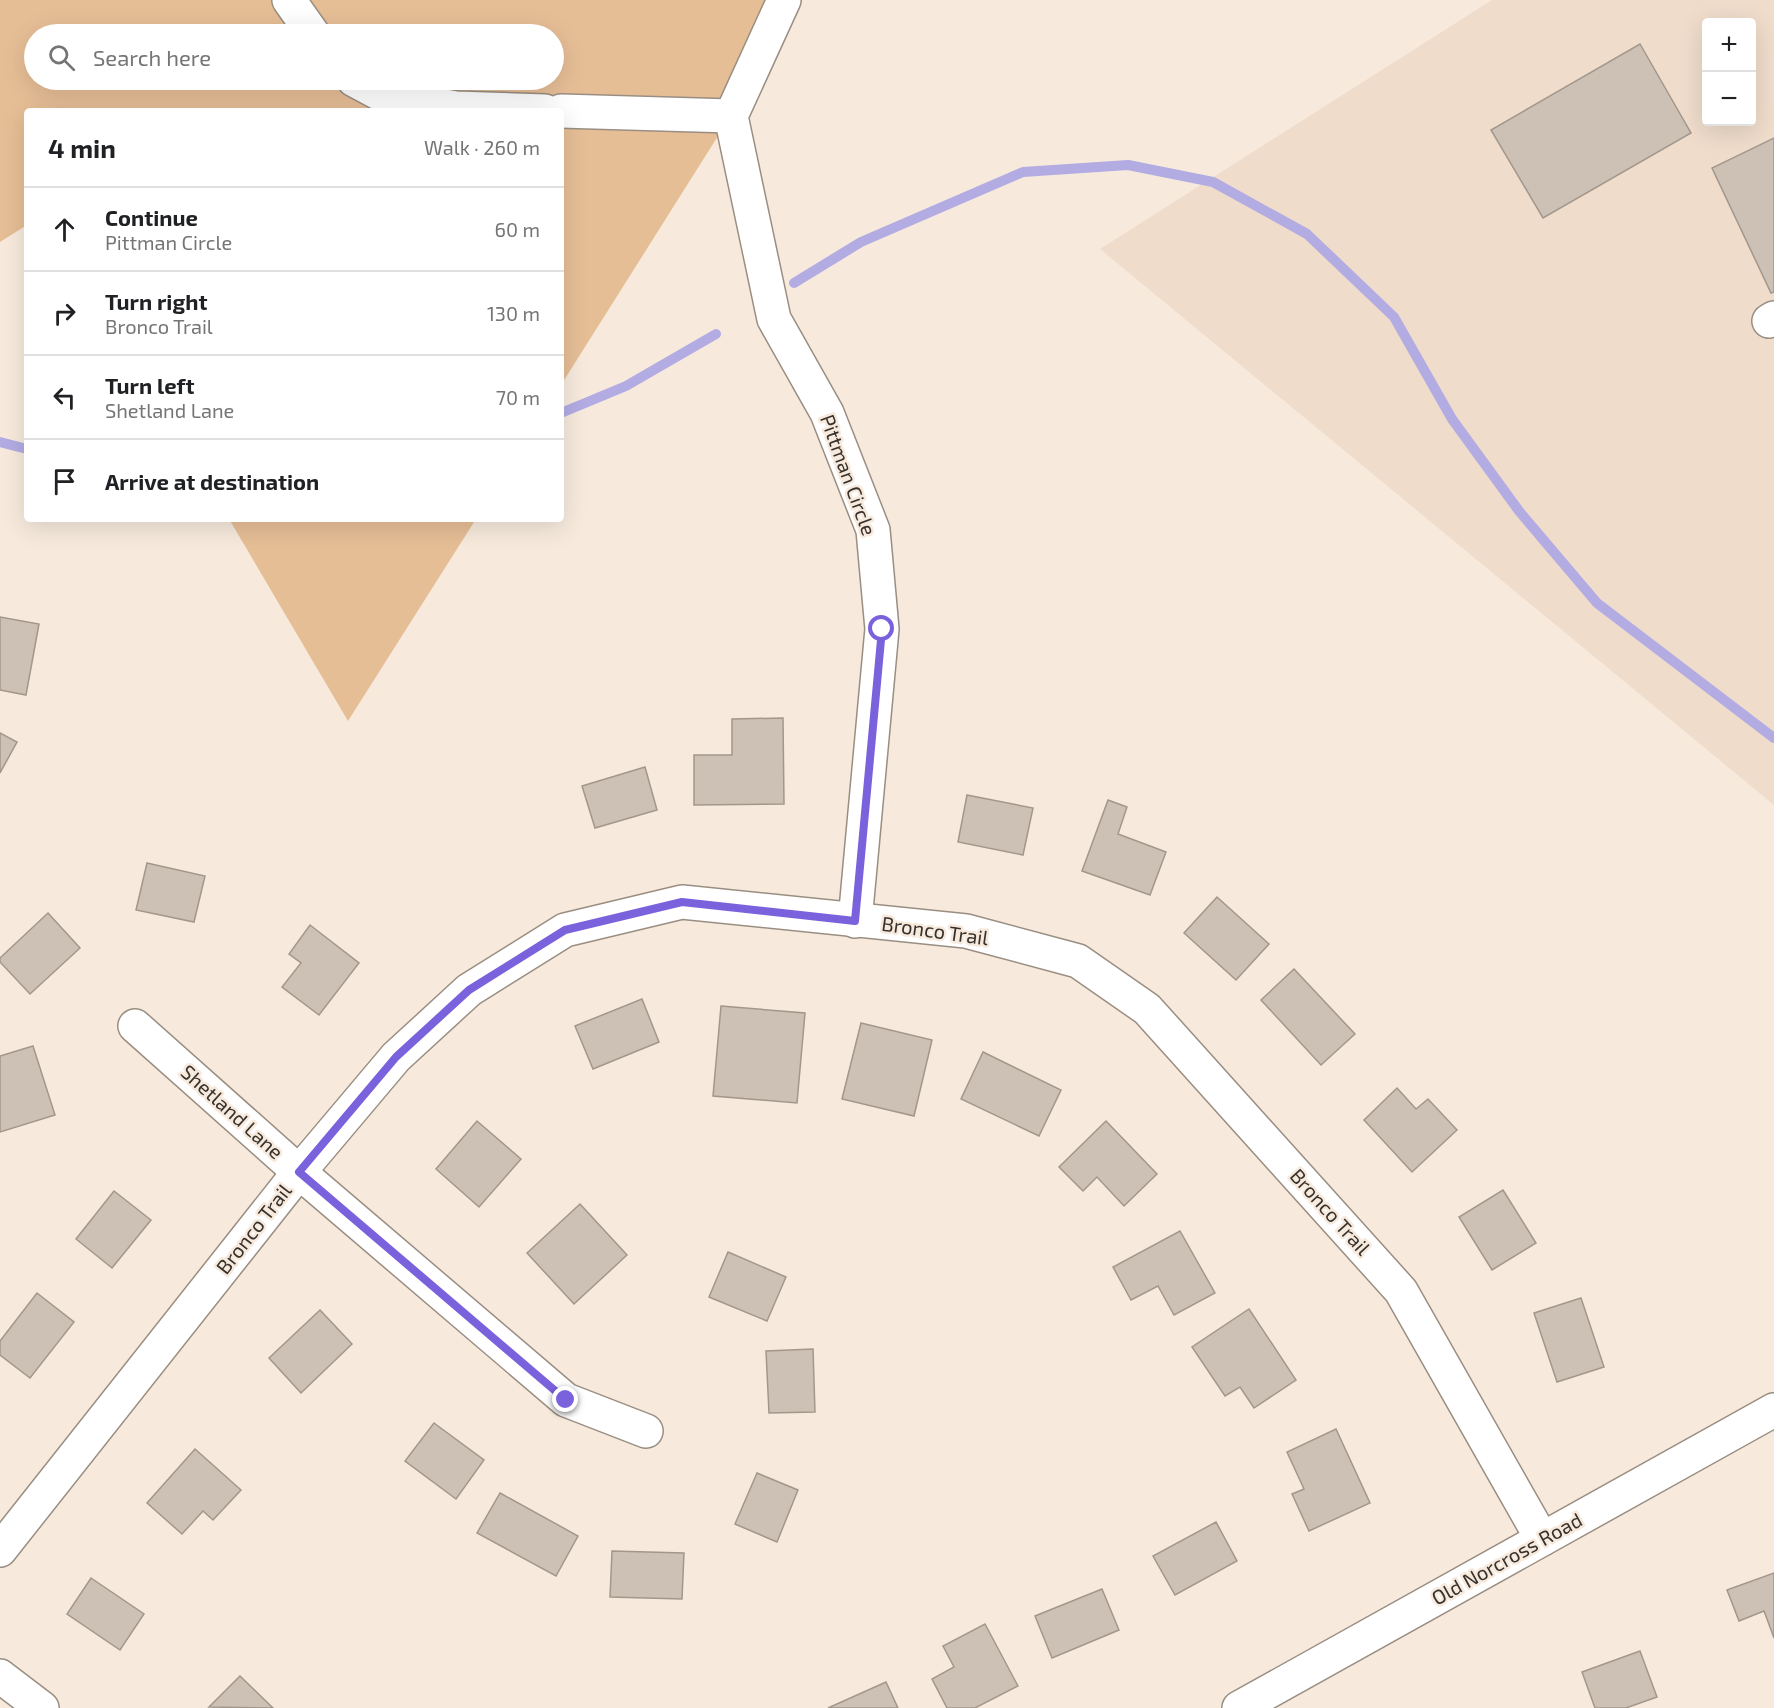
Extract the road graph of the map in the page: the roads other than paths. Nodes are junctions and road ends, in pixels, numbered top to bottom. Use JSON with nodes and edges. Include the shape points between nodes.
{"nodes":[{"id":1,"x":289,"y":0,"type":"edge"},
{"id":2,"x":784,"y":0,"type":"edge"},
{"id":3,"x":306,"y":24,"type":"edge"},
{"id":4,"x":374,"y":90,"type":"edge"},
{"id":5,"x":456,"y":108,"type":"edge"},
{"id":6,"x":564,"y":111,"type":"edge"},
{"id":7,"x":731,"y":116,"type":"junction"},
{"id":8,"x":855,"y":921,"type":"junction"},
{"id":9,"x":135,"y":1026,"type":"dead end"},
{"id":10,"x":299,"y":1172,"type":"junction"},
{"id":11,"x":1774,"y":1410,"type":"edge"},
{"id":12,"x":645,"y":1431,"type":"dead end"},
{"id":13,"x":1542,"y":1539,"type":"junction"},
{"id":14,"x":0,"y":1550,"type":"edge"},
{"id":15,"x":0,"y":1676,"type":"edge"},
{"id":16,"x":42,"y":1708,"type":"edge"},
{"id":17,"x":1239,"y":1708,"type":"edge"}],
"edges":[{"from":1,"to":3,"type":"street"},
{"from":2,"to":7,"type":"street"},
{"from":4,"to":5,"type":"street"},
{"from":6,"to":7,"type":"street"},
{"from":7,"to":8,"type":"street","name":"Pittman Circle","via":[[774,319],[827,413],[873,530],[882,629]]},
{"from":8,"to":10,"type":"street","name":"Bronco Trail","via":[[682,902],[565,930],[460,997],[396,1057]]},
{"from":8,"to":13,"type":"street","name":"Bronco Trail","via":[[966,931],[1078,961],[1147,1009],[1401,1291]]},
{"from":9,"to":10,"type":"street","name":"Shetland Lane"},
{"from":10,"to":12,"type":"street","name":"Shetland Lane","via":[[566,1400]]},
{"from":10,"to":14,"type":"street","name":"Bronco Trail"},
{"from":11,"to":13,"type":"street","name":"Old Norcross Road"},
{"from":13,"to":17,"type":"street","name":"Old Norcross Road"},
{"from":15,"to":16,"type":"street"}]}
